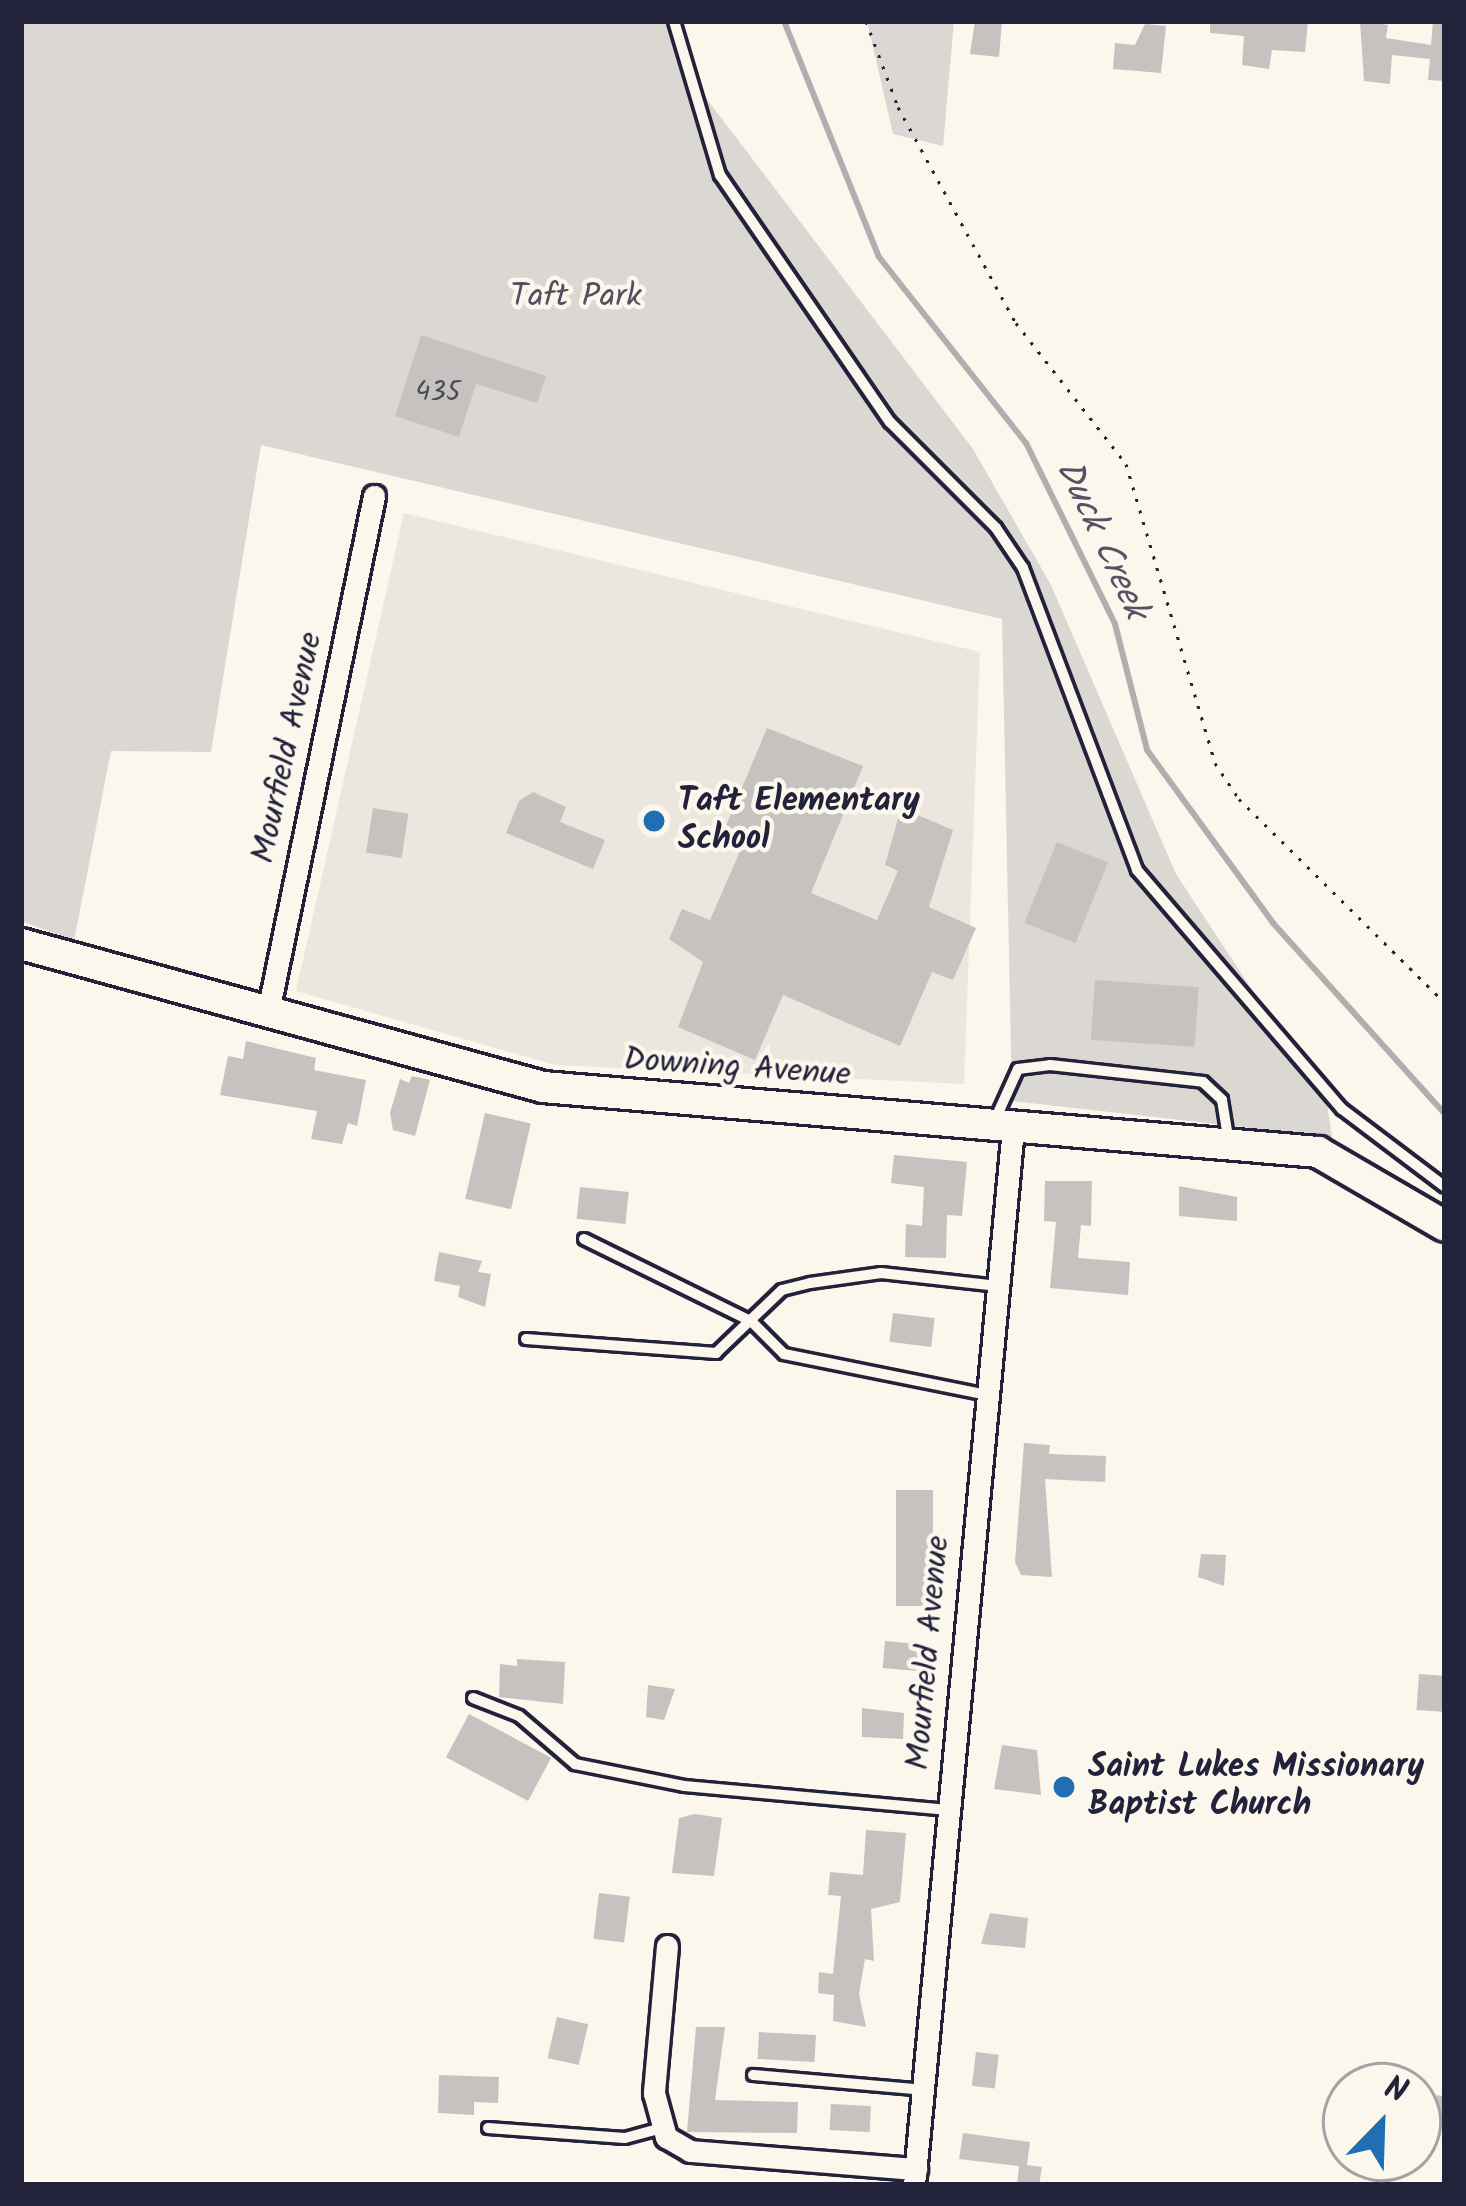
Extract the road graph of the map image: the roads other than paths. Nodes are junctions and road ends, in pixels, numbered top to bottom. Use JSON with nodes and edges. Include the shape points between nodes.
{"nodes":[{"id":1,"x":674,"y":21,"type":"edge"},
{"id":2,"x":374,"y":496,"type":"dead end"},
{"id":3,"x":21,"y":944,"type":"edge"},
{"id":4,"x":268,"y":1012,"type":"junction"},
{"id":5,"x":1003,"y":1126,"type":"junction"},
{"id":6,"x":1229,"y":1144,"type":"junction"},
{"id":7,"x":1445,"y":1186,"type":"edge"},
{"id":8,"x":1445,"y":1226,"type":"edge"},
{"id":9,"x":584,"y":1239,"type":"dead end"},
{"id":10,"x":998,"y":1286,"type":"junction"},
{"id":11,"x":751,"y":1321,"type":"junction"},
{"id":12,"x":526,"y":1339,"type":"dead end"},
{"id":13,"x":988,"y":1395,"type":"junction"},
{"id":14,"x":473,"y":1698,"type":"dead end"},
{"id":15,"x":949,"y":1810,"type":"junction"},
{"id":16,"x":667,"y":1946,"type":"dead end"},
{"id":17,"x":753,"y":2074,"type":"dead end"},
{"id":18,"x":923,"y":2090,"type":"junction"},
{"id":19,"x":488,"y":2128,"type":"dead end"},
{"id":20,"x":658,"y":2129,"type":"junction"},
{"id":21,"x":915,"y":2177,"type":"edge"}],
"edges":[{"from":1,"to":7,"type":"lane","via":[[720,175],[890,422],[996,528],[1023,568],[1137,870],[1342,1109]]},
{"from":2,"to":4,"type":"street","name":"Mourfield Avenue"},
{"from":3,"to":4,"type":"street","name":"Downing Avenue"},
{"from":4,"to":5,"type":"street","name":"Downing Avenue","via":[[543,1088]]},
{"from":5,"to":6,"type":"street","name":"Downing Avenue"},
{"from":5,"to":6,"type":"lane","via":[[1018,1069],[1050,1066],[1203,1082],[1222,1100]]},
{"from":5,"to":10,"type":"street","name":"Mourfield Avenue"},
{"from":6,"to":8,"type":"street","name":"Downing Avenue","via":[[1330,1156]]},
{"from":9,"to":11,"type":"lane"},
{"from":10,"to":11,"type":"lane","via":[[857,1276],[782,1290]]},
{"from":10,"to":13,"type":"street","name":"Mourfield Avenue"},
{"from":11,"to":12,"type":"lane","via":[[716,1353]]},
{"from":11,"to":13,"type":"lane","via":[[784,1354],[835,1370]]},
{"from":13,"to":15,"type":"street","name":"Mourfield Avenue"},
{"from":14,"to":15,"type":"lane","via":[[519,1716],[575,1764],[684,1786]]},
{"from":15,"to":18,"type":"street","name":"Mourfield Avenue"},
{"from":16,"to":20,"type":"street"},
{"from":17,"to":18,"type":"lane"},
{"from":18,"to":21,"type":"street","name":"Mourfield Avenue"},
{"from":19,"to":20,"type":"lane","via":[[625,2138]]},
{"from":20,"to":21,"type":"street","via":[[690,2151]]}]}
